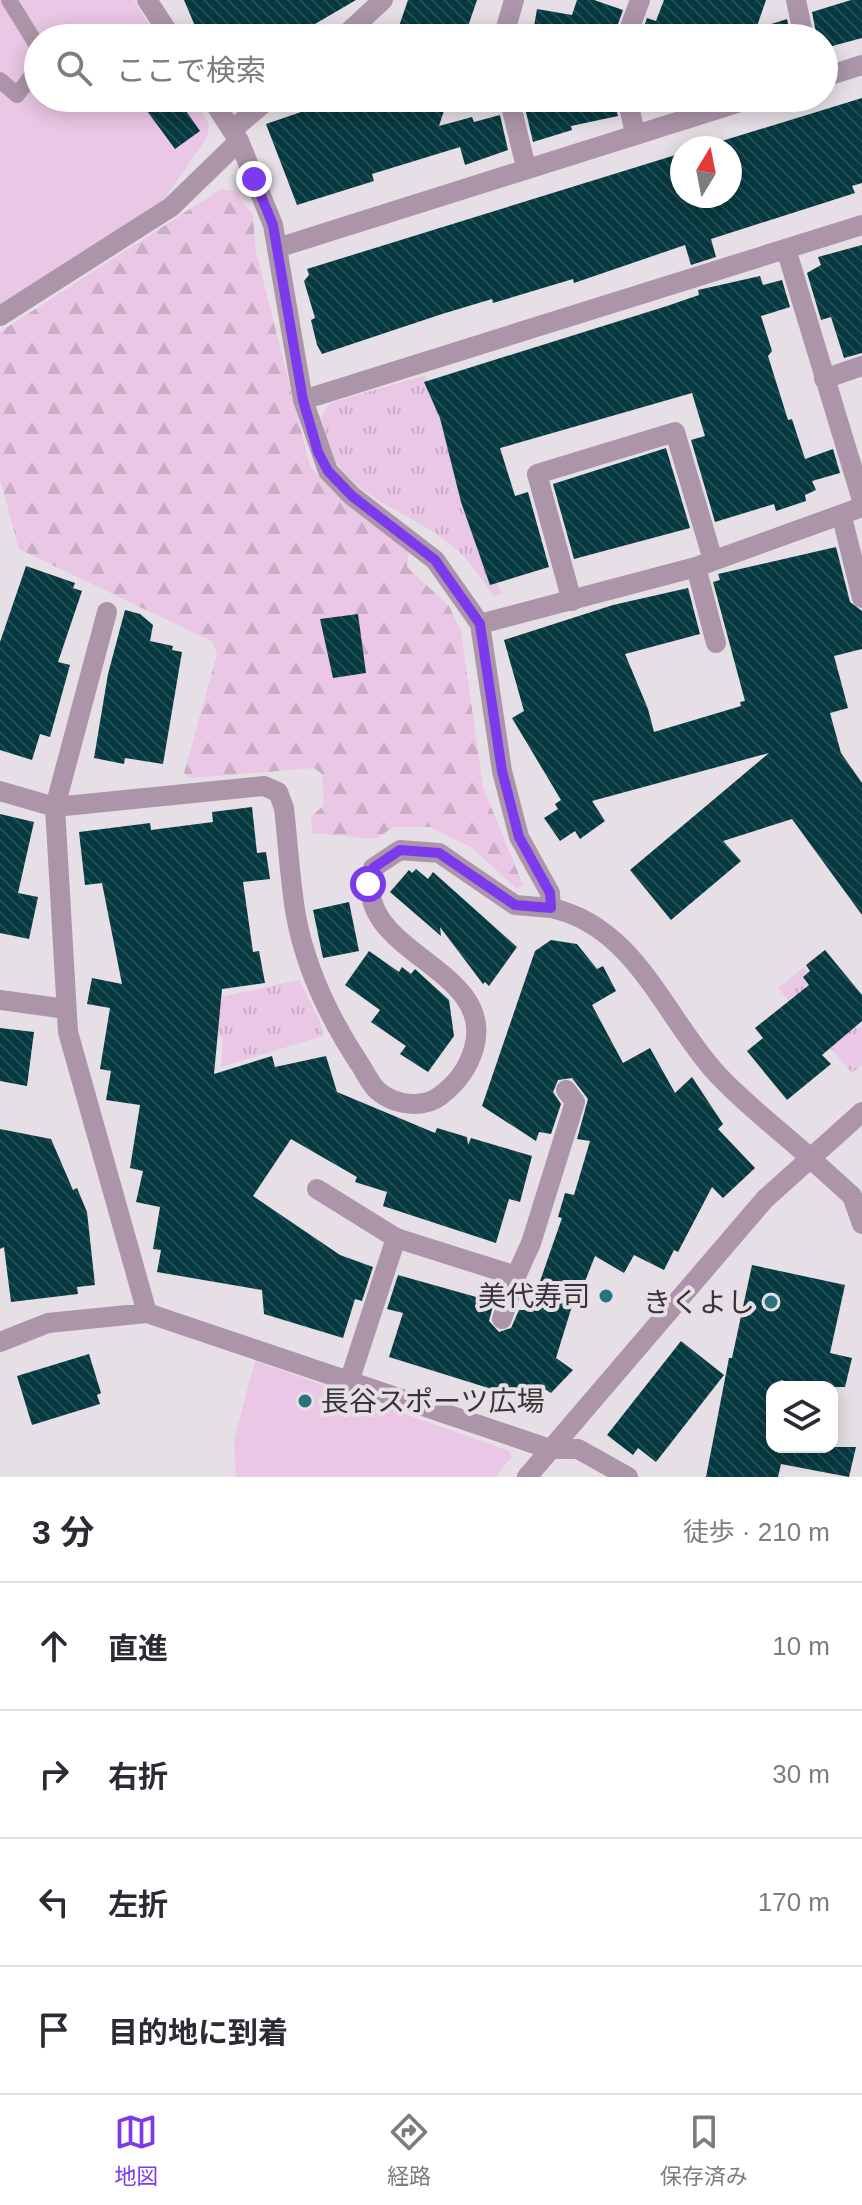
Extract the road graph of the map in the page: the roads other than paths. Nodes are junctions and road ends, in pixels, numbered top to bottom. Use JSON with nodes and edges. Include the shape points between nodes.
{"nodes":[{"id":1,"x":9,"y":0,"type":"edge"},
{"id":2,"x":147,"y":0,"type":"edge"},
{"id":3,"x":383,"y":0,"type":"edge"},
{"id":4,"x":514,"y":0,"type":"edge"},
{"id":5,"x":640,"y":0,"type":"edge"},
{"id":6,"x":796,"y":0,"type":"edge"},
{"id":7,"x":24,"y":24,"type":"edge"},
{"id":8,"x":163,"y":24,"type":"edge"},
{"id":9,"x":357,"y":24,"type":"edge"},
{"id":10,"x":507,"y":24,"type":"edge"},
{"id":11,"x":631,"y":24,"type":"edge"},
{"id":12,"x":801,"y":24,"type":"edge"},
{"id":13,"x":862,"y":65,"type":"edge"},
{"id":14,"x":838,"y":73,"type":"edge"},
{"id":15,"x":0,"y":80,"type":"edge"},
{"id":16,"x":24,"y":86,"type":"edge"},
{"id":17,"x":220,"y":112,"type":"edge"},
{"id":18,"x":257,"y":112,"type":"edge"},
{"id":19,"x":512,"y":112,"type":"edge"},
{"id":20,"x":630,"y":112,"type":"edge"},
{"id":21,"x":706,"y":112,"type":"edge"},
{"id":22,"x":635,"y":133,"type":"junction"},
{"id":23,"x":236,"y":136,"type":"junction"},
{"id":24,"x":526,"y":167,"type":"junction"},
{"id":25,"x":862,"y":225,"type":"edge"},
{"id":26,"x":277,"y":248,"type":"junction"},
{"id":27,"x":786,"y":249,"type":"junction"},
{"id":28,"x":0,"y":316,"type":"edge"},
{"id":29,"x":862,"y":366,"type":"edge"},
{"id":30,"x":824,"y":379,"type":"junction"},
{"id":31,"x":303,"y":400,"type":"junction"},
{"id":32,"x":862,"y":500,"type":"edge"},
{"id":33,"x":862,"y":507,"type":"edge"},
{"id":34,"x":842,"y":517,"type":"junction"},
{"id":35,"x":704,"y":563,"type":"junction"},
{"id":36,"x":862,"y":598,"type":"edge"},
{"id":37,"x":572,"y":601,"type":"junction"},
{"id":38,"x":107,"y":612,"type":"dead end"},
{"id":39,"x":480,"y":624,"type":"junction"},
{"id":40,"x":716,"y":643,"type":"dead end"},
{"id":41,"x":0,"y":791,"type":"edge"},
{"id":42,"x":55,"y":807,"type":"junction"},
{"id":43,"x":551,"y":908,"type":"junction"},
{"id":44,"x":0,"y":1000,"type":"edge"},
{"id":45,"x":66,"y":1009,"type":"junction"},
{"id":46,"x":566,"y":1090,"type":"dead end"},
{"id":47,"x":862,"y":1112,"type":"edge"},
{"id":48,"x":809,"y":1157,"type":"junction"},
{"id":49,"x":317,"y":1189,"type":"dead end"},
{"id":50,"x":862,"y":1224,"type":"edge"},
{"id":51,"x":396,"y":1238,"type":"junction"},
{"id":52,"x":516,"y":1276,"type":"junction"},
{"id":53,"x":147,"y":1313,"type":"junction"},
{"id":54,"x":502,"y":1319,"type":"dead end"},
{"id":55,"x":0,"y":1342,"type":"edge"},
{"id":56,"x":349,"y":1382,"type":"junction"},
{"id":57,"x":550,"y":1449,"type":"junction"},
{"id":58,"x":527,"y":1477,"type":"edge"},
{"id":59,"x":628,"y":1477,"type":"edge"}],
"edges":[{"from":1,"to":7,"type":"lane"},
{"from":2,"to":8,"type":"street"},
{"from":3,"to":9,"type":"street"},
{"from":4,"to":10,"type":"street"},
{"from":5,"to":11,"type":"street"},
{"from":6,"to":12,"type":"street"},
{"from":13,"to":14,"type":"street"},
{"from":15,"to":16,"type":"lane","via":[[17,95]]},
{"from":17,"to":23,"type":"street"},
{"from":18,"to":23,"type":"street"},
{"from":19,"to":24,"type":"street"},
{"from":20,"to":22,"type":"street"},
{"from":21,"to":22,"type":"street"},
{"from":22,"to":24,"type":"street"},
{"from":23,"to":26,"type":"street","via":[[273,225]]},
{"from":23,"to":28,"type":"street","via":[[171,207]]},
{"from":24,"to":26,"type":"street"},
{"from":25,"to":27,"type":"street"},
{"from":26,"to":31,"type":"street"},
{"from":27,"to":30,"type":"street"},
{"from":27,"to":31,"type":"street"},
{"from":29,"to":30,"type":"street"},
{"from":30,"to":32,"type":"street"},
{"from":31,"to":39,"type":"street","via":[[328,471],[435,560]]},
{"from":33,"to":34,"type":"street"},
{"from":34,"to":35,"type":"street"},
{"from":34,"to":36,"type":"street"},
{"from":35,"to":37,"type":"street"},
{"from":35,"to":37,"type":"street","via":[[675,432],[537,474]]},
{"from":35,"to":40,"type":"street"},
{"from":37,"to":39,"type":"street"},
{"from":38,"to":42,"type":"street"},
{"from":39,"to":43,"type":"street","via":[[502,771],[519,837],[550,893]]},
{"from":41,"to":42,"type":"street"},
{"from":42,"to":43,"type":"street","via":[[264,786],[278,792],[296,918],[315,981],[340,1034],[378,1092],[409,1106],[437,1098],[466,1071],[478,1034],[476,1015],[466,996],[374,913],[368,884],[373,868],[400,850],[439,853],[515,905]]},
{"from":42,"to":45,"type":"street"},
{"from":43,"to":48,"type":"street","via":[[579,914],[623,946],[717,1074]]},
{"from":44,"to":45,"type":"street"},
{"from":45,"to":53,"type":"street"},
{"from":46,"to":52,"type":"street","via":[[575,1102]]},
{"from":47,"to":48,"type":"street"},
{"from":48,"to":50,"type":"street","via":[[852,1196]]},
{"from":48,"to":57,"type":"street","via":[[765,1199]]},
{"from":49,"to":51,"type":"street"},
{"from":51,"to":52,"type":"street"},
{"from":51,"to":56,"type":"street"},
{"from":52,"to":54,"type":"street"},
{"from":53,"to":55,"type":"street","via":[[48,1323]]},
{"from":53,"to":56,"type":"street"},
{"from":56,"to":57,"type":"street"},
{"from":57,"to":58,"type":"street"},
{"from":57,"to":59,"type":"street","via":[[578,1449]]}]}
